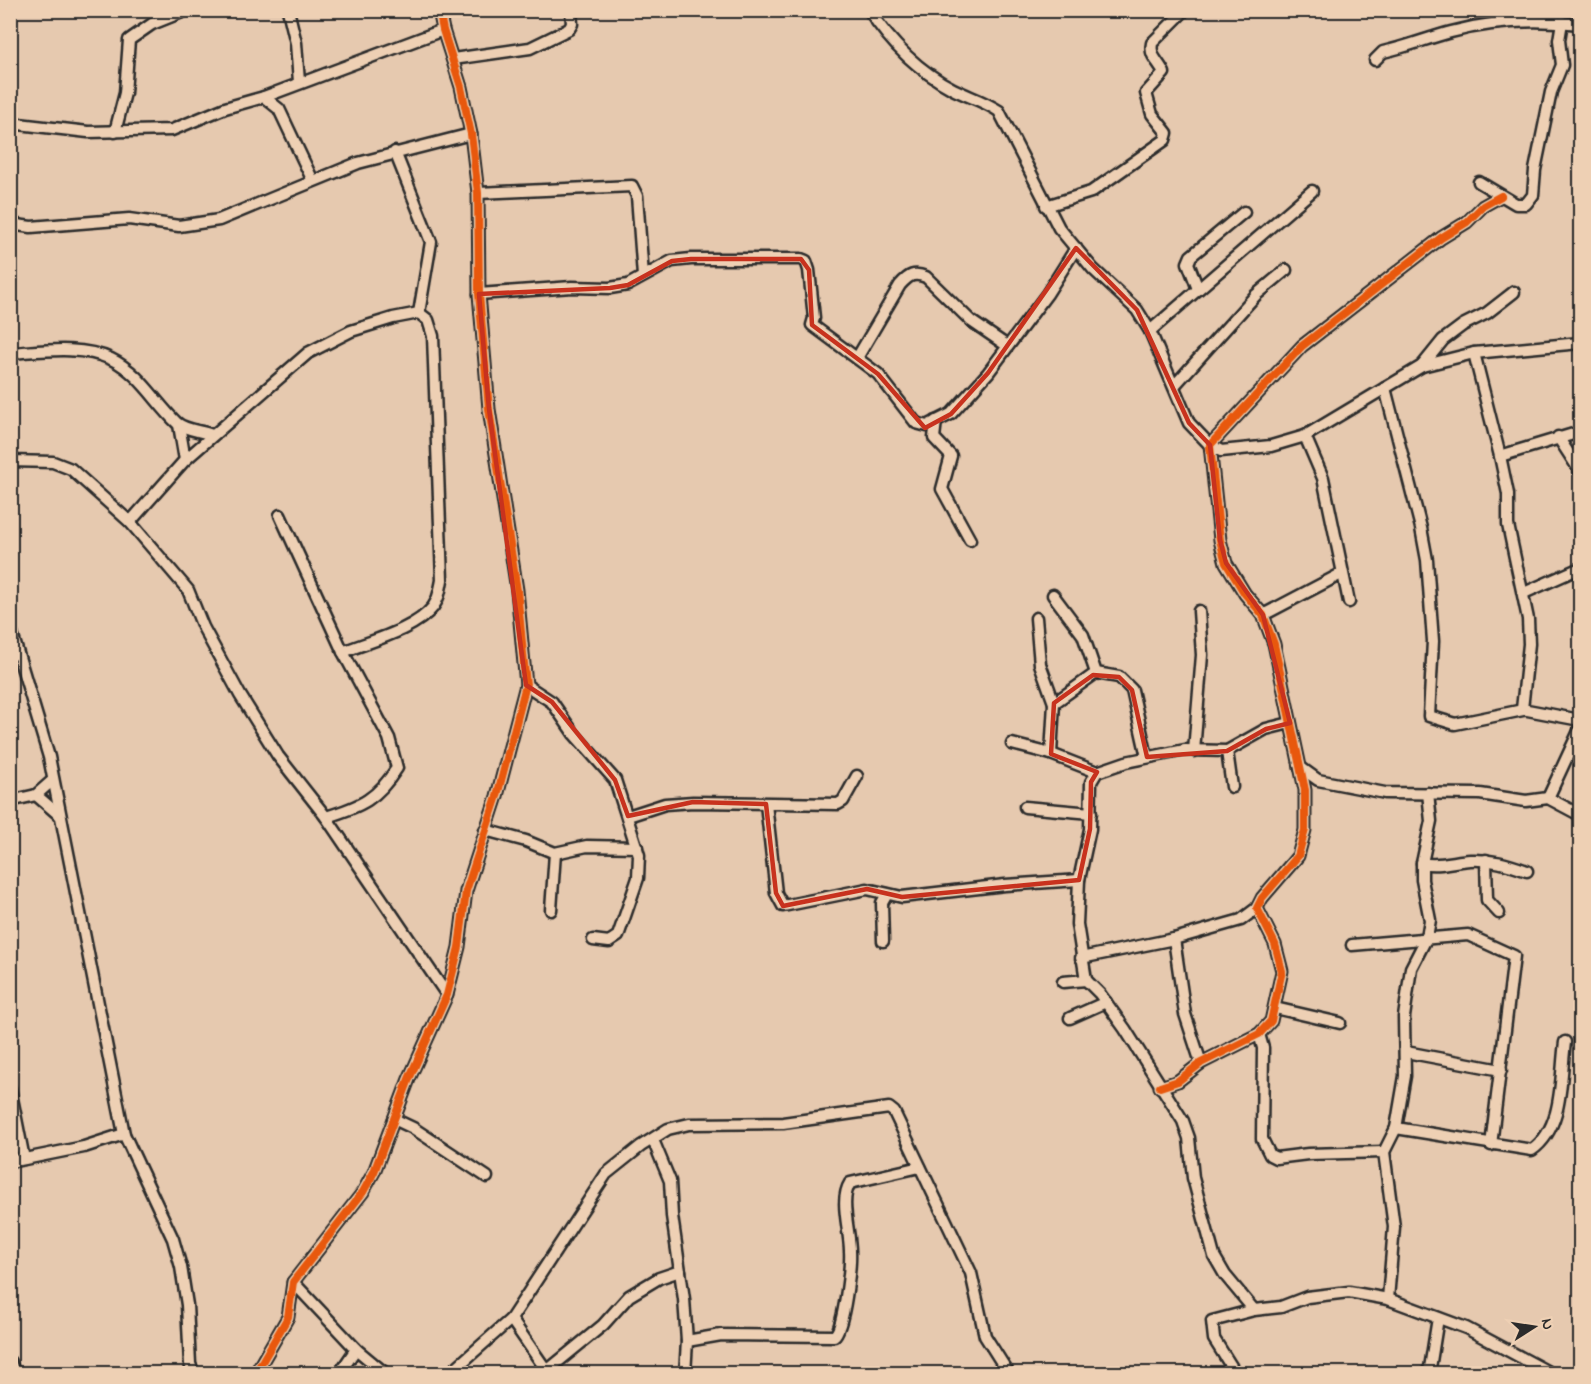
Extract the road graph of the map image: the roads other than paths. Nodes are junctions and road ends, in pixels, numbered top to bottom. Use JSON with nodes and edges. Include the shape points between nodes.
{"nodes":[{"id":1,"x":187,"y":10,"type":"edge"},
{"id":2,"x":288,"y":10,"type":"edge"},
{"id":3,"x":439,"y":10,"type":"edge"},
{"id":4,"x":571,"y":10,"type":"edge"},
{"id":5,"x":869,"y":10,"type":"edge"},
{"id":6,"x":1185,"y":10,"type":"edge"},
{"id":7,"x":1518,"y":16,"type":"edge"},
{"id":8,"x":1562,"y":22,"type":"junction"},
{"id":9,"x":1581,"y":24,"type":"edge"},
{"id":10,"x":442,"y":30,"type":"junction"},
{"id":11,"x":453,"y":59,"type":"junction"},
{"id":12,"x":1375,"y":60,"type":"dead end"},
{"id":13,"x":299,"y":82,"type":"junction"},
{"id":14,"x":280,"y":89,"type":"junction"},
{"id":15,"x":264,"y":97,"type":"junction"},
{"id":16,"x":279,"y":109,"type":"junction"},
{"id":17,"x":10,"y":123,"type":"edge"},
{"id":18,"x":115,"y":132,"type":"junction"},
{"id":19,"x":471,"y":134,"type":"junction"},
{"id":20,"x":394,"y":152,"type":"junction"},
{"id":21,"x":313,"y":181,"type":"junction"},
{"id":22,"x":1479,"y":183,"type":"dead end"},
{"id":23,"x":1312,"y":191,"type":"dead end"},
{"id":24,"x":478,"y":193,"type":"junction"},
{"id":25,"x":1501,"y":196,"type":"junction"},
{"id":26,"x":1046,"y":206,"type":"junction"},
{"id":27,"x":1244,"y":212,"type":"dead end"},
{"id":28,"x":10,"y":224,"type":"edge"},
{"id":29,"x":1076,"y":248,"type":"junction"},
{"id":30,"x":1286,"y":270,"type":"dead end"},
{"id":31,"x":643,"y":276,"type":"junction"},
{"id":32,"x":1198,"y":289,"type":"junction"},
{"id":33,"x":1514,"y":292,"type":"dead end"},
{"id":34,"x":479,"y":294,"type":"junction"},
{"id":35,"x":419,"y":313,"type":"junction"},
{"id":36,"x":1150,"y":332,"type":"junction"},
{"id":37,"x":1581,"y":343,"type":"edge"},
{"id":38,"x":1006,"y":345,"type":"junction"},
{"id":39,"x":10,"y":353,"type":"edge"},
{"id":40,"x":1474,"y":353,"type":"junction"},
{"id":41,"x":856,"y":358,"type":"junction"},
{"id":42,"x":1422,"y":366,"type":"junction"},
{"id":43,"x":1174,"y":386,"type":"junction"},
{"id":44,"x":1384,"y":388,"type":"junction"},
{"id":45,"x":936,"y":421,"type":"junction"},
{"id":46,"x":179,"y":425,"type":"junction"},
{"id":47,"x":1581,"y":432,"type":"edge"},
{"id":48,"x":212,"y":435,"type":"junction"},
{"id":49,"x":1305,"y":436,"type":"junction"},
{"id":50,"x":1558,"y":437,"type":"junction"},
{"id":51,"x":1210,"y":445,"type":"junction"},
{"id":52,"x":1500,"y":456,"type":"junction"},
{"id":53,"x":185,"y":460,"type":"junction"},
{"id":54,"x":10,"y":461,"type":"edge"},
{"id":55,"x":1581,"y":471,"type":"edge"},
{"id":56,"x":280,"y":515,"type":"dead end"},
{"id":57,"x":130,"y":522,"type":"junction"},
{"id":58,"x":970,"y":540,"type":"dead end"},
{"id":59,"x":1581,"y":568,"type":"edge"},
{"id":60,"x":1341,"y":574,"type":"junction"},
{"id":61,"x":1524,"y":593,"type":"junction"},
{"id":62,"x":1053,"y":595,"type":"dead end"},
{"id":63,"x":1349,"y":602,"type":"dead end"},
{"id":64,"x":1199,"y":610,"type":"dead end"},
{"id":65,"x":1263,"y":615,"type":"junction"},
{"id":66,"x":1036,"y":618,"type":"dead end"},
{"id":67,"x":10,"y":627,"type":"edge"},
{"id":68,"x":343,"y":652,"type":"junction"},
{"id":69,"x":1096,"y":673,"type":"junction"},
{"id":70,"x":526,"y":685,"type":"junction"},
{"id":71,"x":1054,"y":703,"type":"junction"},
{"id":72,"x":1523,"y":710,"type":"junction"},
{"id":73,"x":1581,"y":720,"type":"edge"},
{"id":74,"x":1290,"y":723,"type":"junction"},
{"id":75,"x":1581,"y":729,"type":"edge"},
{"id":76,"x":1012,"y":744,"type":"dead end"},
{"id":77,"x":1194,"y":751,"type":"junction"},
{"id":78,"x":1227,"y":751,"type":"junction"},
{"id":79,"x":1051,"y":754,"type":"junction"},
{"id":80,"x":1147,"y":757,"type":"junction"},
{"id":81,"x":1300,"y":767,"type":"junction"},
{"id":82,"x":1097,"y":772,"type":"junction"},
{"id":83,"x":857,"y":776,"type":"dead end"},
{"id":84,"x":53,"y":780,"type":"junction"},
{"id":85,"x":1232,"y":787,"type":"dead end"},
{"id":86,"x":1428,"y":793,"type":"junction"},
{"id":87,"x":36,"y":795,"type":"junction"},
{"id":88,"x":1548,"y":798,"type":"junction"},
{"id":89,"x":10,"y":801,"type":"edge"},
{"id":90,"x":766,"y":804,"type":"junction"},
{"id":91,"x":1025,"y":807,"type":"dead end"},
{"id":92,"x":1091,"y":813,"type":"junction"},
{"id":93,"x":58,"y":814,"type":"junction"},
{"id":94,"x":1581,"y":815,"type":"edge"},
{"id":95,"x":628,"y":816,"type":"junction"},
{"id":96,"x":326,"y":817,"type":"junction"},
{"id":97,"x":485,"y":830,"type":"junction"},
{"id":98,"x":637,"y":846,"type":"junction"},
{"id":99,"x":555,"y":853,"type":"junction"},
{"id":100,"x":1486,"y":860,"type":"junction"},
{"id":101,"x":1422,"y":863,"type":"junction"},
{"id":102,"x":1527,"y":871,"type":"dead end"},
{"id":103,"x":1079,"y":880,"type":"junction"},
{"id":104,"x":887,"y":894,"type":"junction"},
{"id":105,"x":1257,"y":908,"type":"junction"},
{"id":106,"x":551,"y":910,"type":"dead end"},
{"id":107,"x":1498,"y":913,"type":"dead end"},
{"id":108,"x":1427,"y":938,"type":"junction"},
{"id":109,"x":1174,"y":939,"type":"junction"},
{"id":110,"x":593,"y":940,"type":"dead end"},
{"id":111,"x":883,"y":941,"type":"dead end"},
{"id":112,"x":1352,"y":945,"type":"dead end"},
{"id":113,"x":1081,"y":958,"type":"junction"},
{"id":114,"x":1086,"y":980,"type":"junction"},
{"id":115,"x":1063,"y":982,"type":"dead end"},
{"id":116,"x":447,"y":995,"type":"junction"},
{"id":117,"x":1106,"y":1002,"type":"junction"},
{"id":118,"x":1275,"y":1008,"type":"junction"},
{"id":119,"x":1070,"y":1018,"type":"dead end"},
{"id":120,"x":1340,"y":1023,"type":"dead end"},
{"id":121,"x":1260,"y":1034,"type":"junction"},
{"id":122,"x":1565,"y":1042,"type":"dead end"},
{"id":123,"x":1406,"y":1052,"type":"junction"},
{"id":124,"x":1201,"y":1063,"type":"junction"},
{"id":125,"x":1501,"y":1071,"type":"junction"},
{"id":126,"x":10,"y":1088,"type":"edge"},
{"id":127,"x":1160,"y":1088,"type":"junction"},
{"id":128,"x":394,"y":1119,"type":"junction"},
{"id":129,"x":1396,"y":1128,"type":"junction"},
{"id":130,"x":124,"y":1134,"type":"junction"},
{"id":131,"x":653,"y":1140,"type":"junction"},
{"id":132,"x":1491,"y":1145,"type":"junction"},
{"id":133,"x":1384,"y":1152,"type":"junction"},
{"id":134,"x":24,"y":1159,"type":"junction"},
{"id":135,"x":10,"y":1162,"type":"edge"},
{"id":136,"x":920,"y":1167,"type":"junction"},
{"id":137,"x":487,"y":1177,"type":"dead end"},
{"id":138,"x":680,"y":1271,"type":"junction"},
{"id":139,"x":293,"y":1282,"type":"junction"},
{"id":140,"x":1388,"y":1299,"type":"junction"},
{"id":141,"x":1254,"y":1310,"type":"junction"},
{"id":142,"x":1438,"y":1318,"type":"junction"},
{"id":143,"x":512,"y":1319,"type":"junction"},
{"id":144,"x":687,"y":1341,"type":"junction"},
{"id":145,"x":356,"y":1349,"type":"junction"},
{"id":146,"x":10,"y":1362,"type":"edge"},
{"id":147,"x":548,"y":1372,"type":"edge"},
{"id":148,"x":1547,"y":1372,"type":"edge"},
{"id":149,"x":15,"y":1374,"type":"edge"},
{"id":150,"x":194,"y":1374,"type":"edge"},
{"id":151,"x":255,"y":1374,"type":"edge"},
{"id":152,"x":339,"y":1374,"type":"edge"},
{"id":153,"x":386,"y":1374,"type":"edge"},
{"id":154,"x":449,"y":1374,"type":"edge"},
{"id":155,"x":685,"y":1374,"type":"edge"},
{"id":156,"x":1009,"y":1374,"type":"edge"},
{"id":157,"x":1236,"y":1374,"type":"edge"},
{"id":158,"x":1425,"y":1374,"type":"edge"}],
"edges":[{"from":1,"to":18,"type":"street","via":[[152,24],[129,40],[125,93]]},
{"from":2,"to":13,"type":"street"},
{"from":3,"to":10,"type":"street"},
{"from":4,"to":11,"type":"street","via":[[569,29],[530,48]]},
{"from":5,"to":26,"type":"street","via":[[914,66],[999,111]]},
{"from":6,"to":26,"type":"street","via":[[1152,43],[1151,49],[1164,73],[1146,93],[1152,114],[1167,133],[1165,140],[1091,192]]},
{"from":7,"to":8,"type":"street"},
{"from":7,"to":12,"type":"street","via":[[1383,52]]},
{"from":8,"to":9,"type":"street"},
{"from":8,"to":25,"type":"street","via":[[1559,40],[1563,66],[1551,92],[1533,195],[1526,204],[1516,204]]},
{"from":10,"to":11,"type":"street"},
{"from":10,"to":13,"type":"street"},
{"from":11,"to":19,"type":"street"},
{"from":13,"to":14,"type":"street"},
{"from":14,"to":15,"type":"street"},
{"from":14,"to":16,"type":"street"},
{"from":15,"to":16,"type":"street"},
{"from":15,"to":18,"type":"street","via":[[172,130]]},
{"from":16,"to":21,"type":"street"},
{"from":17,"to":18,"type":"street"},
{"from":19,"to":20,"type":"street"},
{"from":19,"to":24,"type":"street"},
{"from":20,"to":21,"type":"street"},
{"from":20,"to":35,"type":"street","via":[[431,242]]},
{"from":21,"to":28,"type":"street","via":[[219,220],[179,226],[129,219],[31,227]]},
{"from":22,"to":25,"type":"street"},
{"from":23,"to":32,"type":"street"},
{"from":24,"to":31,"type":"street","via":[[632,186],[637,196]]},
{"from":24,"to":34,"type":"street"},
{"from":25,"to":51,"type":"street","via":[[1302,346]]},
{"from":26,"to":29,"type":"street"},
{"from":27,"to":32,"type":"street","via":[[1191,256],[1188,262]]},
{"from":29,"to":36,"type":"street","via":[[1137,310]]},
{"from":29,"to":38,"type":"street","via":[[1047,294]]},
{"from":30,"to":43,"type":"street","via":[[1256,295]]},
{"from":31,"to":34,"type":"street","via":[[628,285],[610,288]]},
{"from":31,"to":41,"type":"street","via":[[672,261],[801,259],[809,270],[812,325]]},
{"from":32,"to":36,"type":"street"},
{"from":33,"to":42,"type":"street","via":[[1443,340]]},
{"from":34,"to":70,"type":"street","via":[[489,409],[517,590]]},
{"from":35,"to":48,"type":"street","via":[[351,331],[308,353]]},
{"from":35,"to":68,"type":"street","via":[[428,320],[434,336],[442,580],[439,597],[432,609],[400,630]]},
{"from":36,"to":43,"type":"street"},
{"from":37,"to":40,"type":"street"},
{"from":38,"to":41,"type":"street","via":[[971,321],[926,277],[917,274],[908,276],[900,285]]},
{"from":38,"to":45,"type":"street","via":[[988,373],[951,414]]},
{"from":39,"to":46,"type":"street","via":[[63,350],[110,359],[147,387]]},
{"from":40,"to":42,"type":"street"},
{"from":40,"to":52,"type":"street"},
{"from":41,"to":45,"type":"street","via":[[890,387],[916,423],[927,426]]},
{"from":42,"to":44,"type":"street"},
{"from":43,"to":51,"type":"street","via":[[1189,423]]},
{"from":44,"to":49,"type":"street"},
{"from":44,"to":72,"type":"street","via":[[1426,560],[1433,641],[1429,716],[1455,724]]},
{"from":45,"to":58,"type":"street","via":[[934,438],[951,456],[942,489]]},
{"from":46,"to":48,"type":"street"},
{"from":46,"to":53,"type":"street"},
{"from":47,"to":50,"type":"street"},
{"from":48,"to":53,"type":"street"},
{"from":49,"to":51,"type":"street","via":[[1239,451],[1221,451]]},
{"from":49,"to":60,"type":"street","via":[[1323,478]]},
{"from":50,"to":52,"type":"street"},
{"from":50,"to":55,"type":"street"},
{"from":51,"to":65,"type":"street","via":[[1220,540],[1245,594]]},
{"from":52,"to":61,"type":"street","via":[[1508,494],[1508,525]]},
{"from":53,"to":57,"type":"street"},
{"from":54,"to":57,"type":"street","via":[[53,462],[71,470]]},
{"from":56,"to":68,"type":"street"},
{"from":57,"to":96,"type":"street","via":[[188,590],[240,695],[278,756]]},
{"from":59,"to":61,"type":"street"},
{"from":60,"to":63,"type":"street"},
{"from":60,"to":65,"type":"street"},
{"from":61,"to":72,"type":"street","via":[[1529,644]]},
{"from":62,"to":69,"type":"street","via":[[1083,635]]},
{"from":64,"to":77,"type":"street","via":[[1202,656]]},
{"from":65,"to":74,"type":"street","via":[[1274,644]]},
{"from":66,"to":71,"type":"street","via":[[1040,664]]},
{"from":67,"to":84,"type":"street"},
{"from":68,"to":96,"type":"street","via":[[389,738],[397,768],[382,792],[352,809]]},
{"from":69,"to":71,"type":"street"},
{"from":69,"to":80,"type":"street","via":[[1119,677],[1132,690]]},
{"from":70,"to":95,"type":"street","via":[[552,702],[615,780]]},
{"from":70,"to":97,"type":"street"},
{"from":71,"to":79,"type":"street"},
{"from":72,"to":73,"type":"street"},
{"from":74,"to":78,"type":"street","via":[[1266,729]]},
{"from":74,"to":81,"type":"street"},
{"from":75,"to":88,"type":"street"},
{"from":76,"to":79,"type":"street"},
{"from":77,"to":78,"type":"street"},
{"from":77,"to":80,"type":"street"},
{"from":78,"to":85,"type":"street"},
{"from":79,"to":82,"type":"street"},
{"from":80,"to":82,"type":"street"},
{"from":81,"to":86,"type":"street","via":[[1318,780],[1335,785],[1385,793]]},
{"from":81,"to":105,"type":"street","via":[[1305,790],[1305,830],[1299,856]]},
{"from":82,"to":92,"type":"street","via":[[1091,782]]},
{"from":83,"to":90,"type":"street","via":[[838,804]]},
{"from":84,"to":87,"type":"street"},
{"from":84,"to":93,"type":"street"},
{"from":86,"to":88,"type":"street","via":[[1480,794],[1526,801]]},
{"from":86,"to":101,"type":"street","via":[[1431,822]]},
{"from":87,"to":89,"type":"street"},
{"from":87,"to":93,"type":"street"},
{"from":88,"to":94,"type":"street"},
{"from":90,"to":95,"type":"street","via":[[665,804]]},
{"from":90,"to":104,"type":"street","via":[[776,893],[783,906],[867,889]]},
{"from":91,"to":92,"type":"street"},
{"from":92,"to":103,"type":"street"},
{"from":93,"to":130,"type":"street","via":[[79,899]]},
{"from":95,"to":98,"type":"street"},
{"from":96,"to":116,"type":"street"},
{"from":97,"to":99,"type":"street"},
{"from":97,"to":116,"type":"street","via":[[466,891],[459,947]]},
{"from":98,"to":99,"type":"street","via":[[586,846]]},
{"from":98,"to":110,"type":"street","via":[[638,878],[618,936],[609,942]]},
{"from":99,"to":106,"type":"street"},
{"from":100,"to":101,"type":"street"},
{"from":100,"to":102,"type":"street"},
{"from":100,"to":107,"type":"street","via":[[1487,900]]},
{"from":101,"to":108,"type":"street","via":[[1430,920]]},
{"from":103,"to":104,"type":"street","via":[[924,896]]},
{"from":103,"to":113,"type":"street","via":[[1077,924]]},
{"from":104,"to":111,"type":"street","via":[[882,903]]},
{"from":105,"to":109,"type":"street","via":[[1241,920]]},
{"from":105,"to":118,"type":"street","via":[[1275,944],[1282,970]]},
{"from":108,"to":112,"type":"street"},
{"from":108,"to":123,"type":"street","via":[[1411,968],[1404,1017]]},
{"from":108,"to":125,"type":"street","via":[[1468,935],[1514,956]]},
{"from":109,"to":113,"type":"street"},
{"from":109,"to":124,"type":"street","via":[[1185,1014]]},
{"from":113,"to":114,"type":"street"},
{"from":114,"to":115,"type":"street"},
{"from":114,"to":117,"type":"street"},
{"from":116,"to":128,"type":"street"},
{"from":117,"to":119,"type":"street"},
{"from":117,"to":127,"type":"street"},
{"from":118,"to":120,"type":"street"},
{"from":118,"to":121,"type":"street"},
{"from":121,"to":124,"type":"street"},
{"from":121,"to":133,"type":"street","via":[[1262,1139],[1270,1155],[1276,1158]]},
{"from":122,"to":132,"type":"street","via":[[1556,1118],[1545,1141],[1532,1150]]},
{"from":123,"to":125,"type":"street"},
{"from":123,"to":129,"type":"street","via":[[1406,1076]]},
{"from":124,"to":127,"type":"street","via":[[1178,1081]]},
{"from":125,"to":132,"type":"street"},
{"from":126,"to":134,"type":"street"},
{"from":127,"to":141,"type":"street","via":[[1172,1100],[1189,1138],[1192,1178],[1214,1256]]},
{"from":128,"to":137,"type":"street"},
{"from":128,"to":139,"type":"street","via":[[363,1192]]},
{"from":129,"to":132,"type":"street"},
{"from":129,"to":133,"type":"street"},
{"from":130,"to":134,"type":"street"},
{"from":130,"to":150,"type":"street","via":[[173,1239],[187,1305]]},
{"from":131,"to":136,"type":"street","via":[[668,1129],[689,1124],[783,1123],[889,1108]]},
{"from":131,"to":138,"type":"street","via":[[670,1180]]},
{"from":131,"to":143,"type":"street","via":[[606,1174]]},
{"from":133,"to":140,"type":"street","via":[[1394,1227]]},
{"from":134,"to":135,"type":"street"},
{"from":136,"to":144,"type":"street","via":[[850,1183],[844,1192],[850,1253],[841,1326],[834,1336],[721,1335]]},
{"from":136,"to":156,"type":"street","via":[[971,1273],[985,1336]]},
{"from":138,"to":144,"type":"street"},
{"from":138,"to":147,"type":"street","via":[[629,1296]]},
{"from":139,"to":145,"type":"street"},
{"from":139,"to":151,"type":"street","via":[[288,1317]]},
{"from":140,"to":141,"type":"street","via":[[1349,1292]]},
{"from":140,"to":142,"type":"street"},
{"from":141,"to":157,"type":"street","via":[[1212,1321],[1214,1339]]},
{"from":142,"to":148,"type":"street","via":[[1466,1328]]},
{"from":142,"to":158,"type":"street","via":[[1430,1368]]},
{"from":143,"to":147,"type":"street"},
{"from":143,"to":154,"type":"street"},
{"from":144,"to":155,"type":"street"},
{"from":145,"to":152,"type":"street"},
{"from":145,"to":153,"type":"street"},
{"from":146,"to":149,"type":"street"}]}
